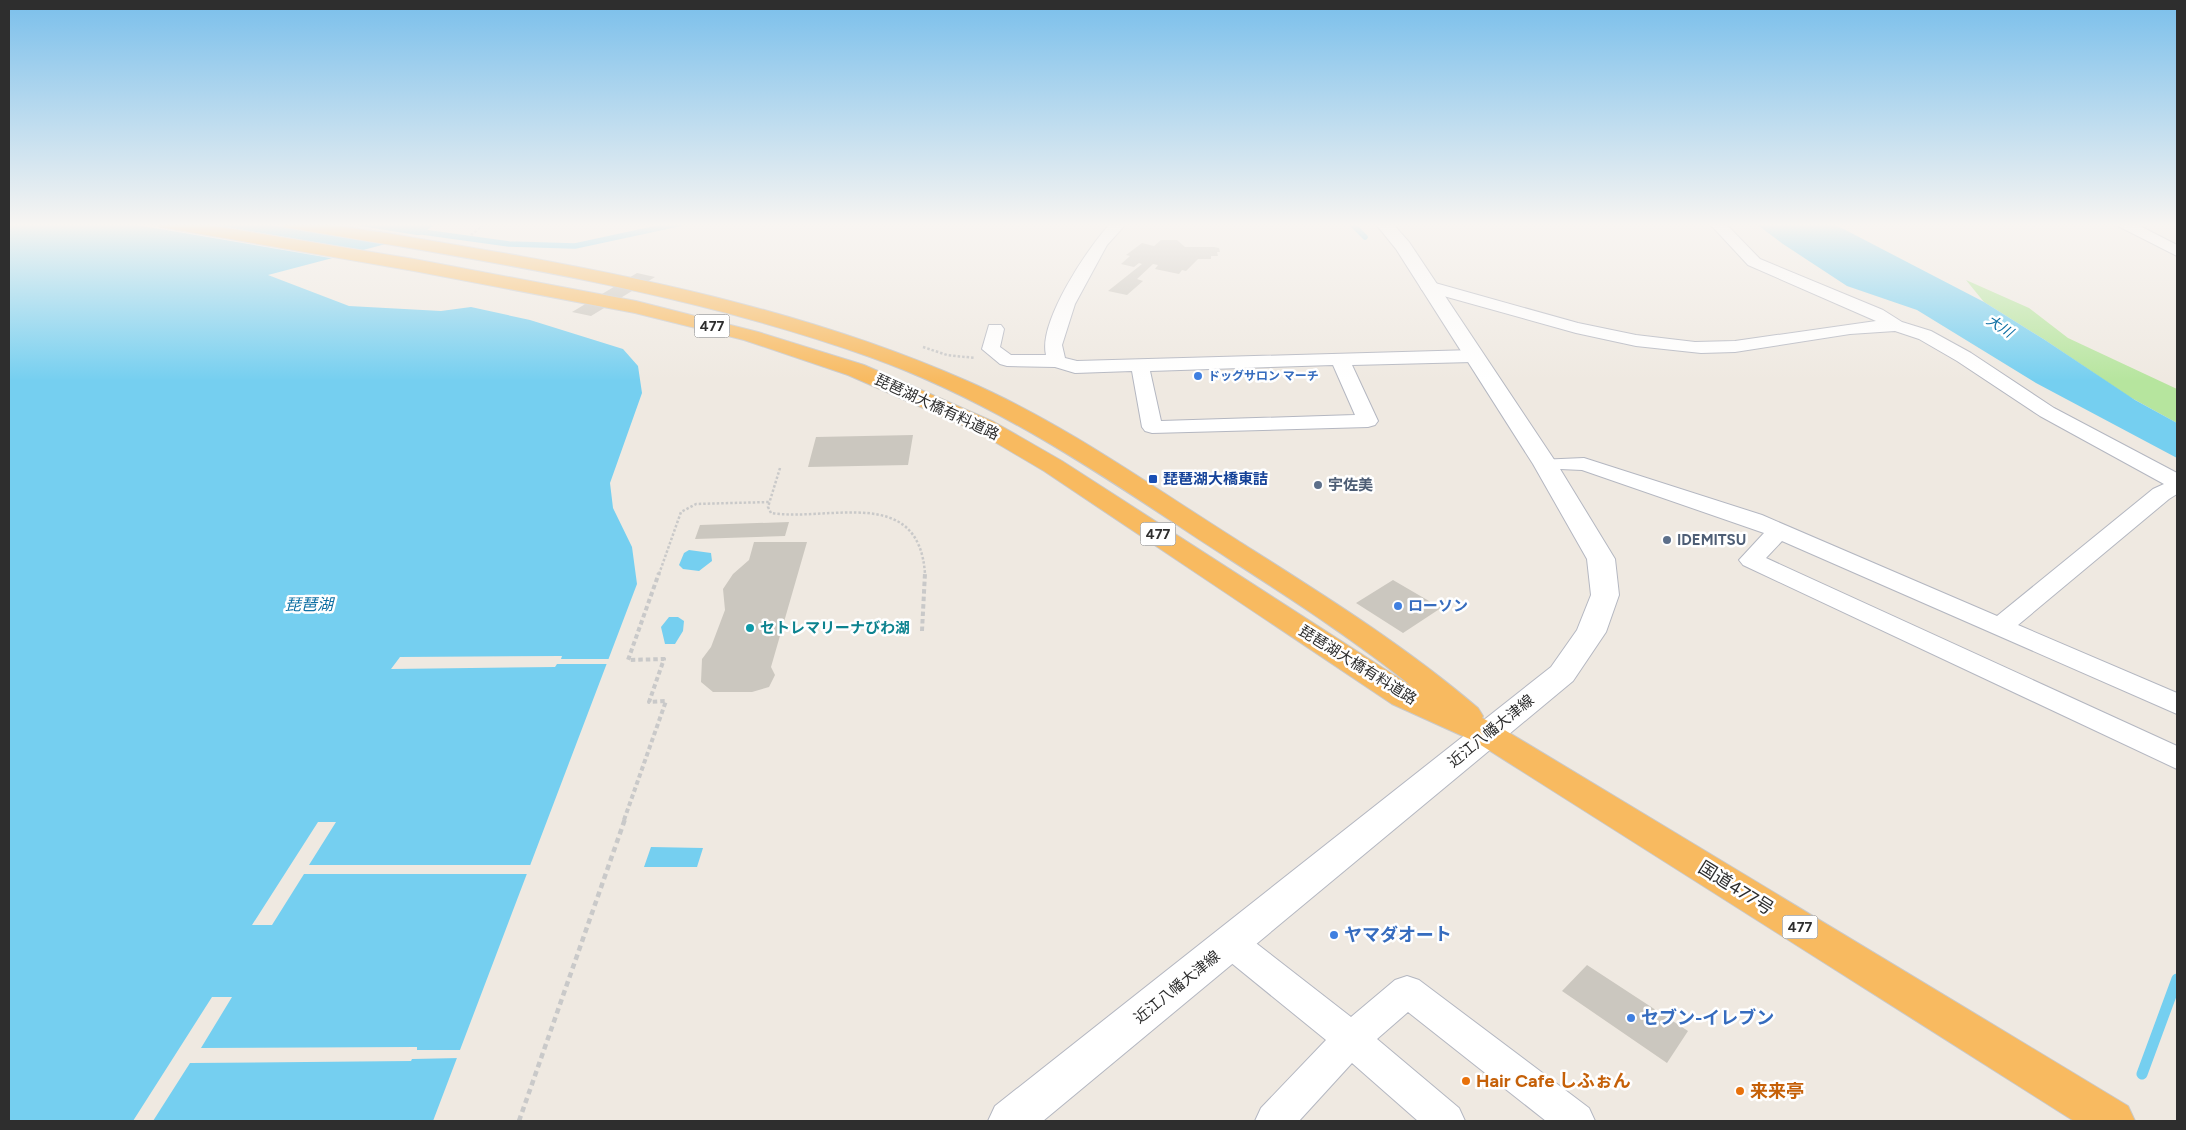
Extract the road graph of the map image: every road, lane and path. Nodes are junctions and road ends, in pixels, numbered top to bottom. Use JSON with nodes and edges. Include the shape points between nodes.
{"nodes":[{"id":1,"x":471,"y":276,"type":"edge"},
{"id":2,"x":584,"y":276,"type":"edge"},
{"id":3,"x":1082,"y":276,"type":"edge"},
{"id":4,"x":1422,"y":276,"type":"edge"},
{"id":5,"x":1787,"y":276,"type":"edge"},
{"id":6,"x":1428,"y":286,"type":"junction"},
{"id":7,"x":1896,"y":326,"type":"junction"},
{"id":8,"x":995,"y":329,"type":"dead end"},
{"id":9,"x":919,"y":346,"type":"dead end"},
{"id":10,"x":1473,"y":356,"type":"junction"},
{"id":11,"x":979,"y":358,"type":"dead end"},
{"id":12,"x":1340,"y":360,"type":"junction"},
{"id":13,"x":1058,"y":361,"type":"junction"},
{"id":14,"x":1140,"y":365,"type":"junction"},
{"id":15,"x":1545,"y":464,"type":"junction"},
{"id":16,"x":780,"y":468,"type":"dead end"},
{"id":17,"x":2177,"y":482,"type":"edge"},
{"id":18,"x":2177,"y":486,"type":"edge"},
{"id":19,"x":769,"y":502,"type":"junction"},
{"id":20,"x":1778,"y":530,"type":"junction"},
{"id":21,"x":2001,"y":626,"type":"junction"},
{"id":22,"x":922,"y":631,"type":"dead end"},
{"id":23,"x":2177,"y":704,"type":"edge"},
{"id":24,"x":1487,"y":734,"type":"junction"},
{"id":25,"x":2177,"y":758,"type":"edge"},
{"id":26,"x":1230,"y":943,"type":"junction"},
{"id":27,"x":1351,"y":1039,"type":"junction"},
{"id":28,"x":519,"y":1121,"type":"edge"},
{"id":29,"x":1010,"y":1121,"type":"edge"},
{"id":30,"x":1274,"y":1121,"type":"edge"},
{"id":31,"x":1446,"y":1121,"type":"edge"},
{"id":32,"x":1576,"y":1121,"type":"edge"},
{"id":33,"x":2113,"y":1121,"type":"edge"}],
"edges":[{"from":1,"to":24,"type":"highway","name":"琵琶湖大橋有料道路","number":"477","via":[[685,319],[817,357],[921,396],[986,427],[1053,466],[1402,696]]},
{"from":2,"to":24,"type":"highway","name":"琵琶湖大橋有料道路","number":"477","via":[[710,300],[866,348],[963,387],[1065,442],[1272,575],[1425,678]]},
{"from":3,"to":13,"type":"street","via":[[1066,304],[1053,345]]},
{"from":4,"to":6,"type":"main road","name":"近江八幡大津線"},
{"from":5,"to":7,"type":"street","via":[[1878,314]]},
{"from":6,"to":7,"type":"street","via":[[1564,326],[1632,340],[1710,348],[1752,346],[1873,326]]},
{"from":6,"to":10,"type":"main road","name":"近江八幡大津線"},
{"from":7,"to":17,"type":"street","via":[[1925,335],[2047,412]]},
{"from":8,"to":13,"type":"street","via":[[991,349],[1007,360]]},
{"from":9,"to":11,"type":"path","via":[[947,355]]},
{"from":10,"to":12,"type":"street"},
{"from":10,"to":15,"type":"main road","name":"近江八幡大津線"},
{"from":12,"to":14,"type":"street"},
{"from":12,"to":14,"type":"street","via":[[1368,421],[1152,428]]},
{"from":13,"to":14,"type":"street","via":[[1076,367]]},
{"from":15,"to":20,"type":"street","via":[[1584,464]]},
{"from":15,"to":24,"type":"main road","name":"近江八幡大津線","via":[[1601,559],[1605,595],[1591,632],[1562,674]]},
{"from":16,"to":19,"type":"path"},
{"from":18,"to":21,"type":"street","via":[[2161,494]]},
{"from":19,"to":22,"type":"path","via":[[771,513],[868,513],[900,522],[917,537],[925,561]]},
{"from":19,"to":28,"type":"path","via":[[696,504],[681,512],[628,660],[664,659],[649,702],[666,701]]},
{"from":20,"to":21,"type":"street"},
{"from":20,"to":25,"type":"street","via":[[1751,560]]},
{"from":21,"to":23,"type":"street"},
{"from":24,"to":26,"type":"main road","name":"近江八幡大津線"},
{"from":24,"to":33,"type":"highway","name":"国道477号","number":"477"},
{"from":26,"to":27,"type":"street"},
{"from":26,"to":29,"type":"main road","name":"近江八幡大津線"},
{"from":27,"to":30,"type":"street"},
{"from":27,"to":31,"type":"street"},
{"from":27,"to":32,"type":"street","via":[[1408,991]]}]}
